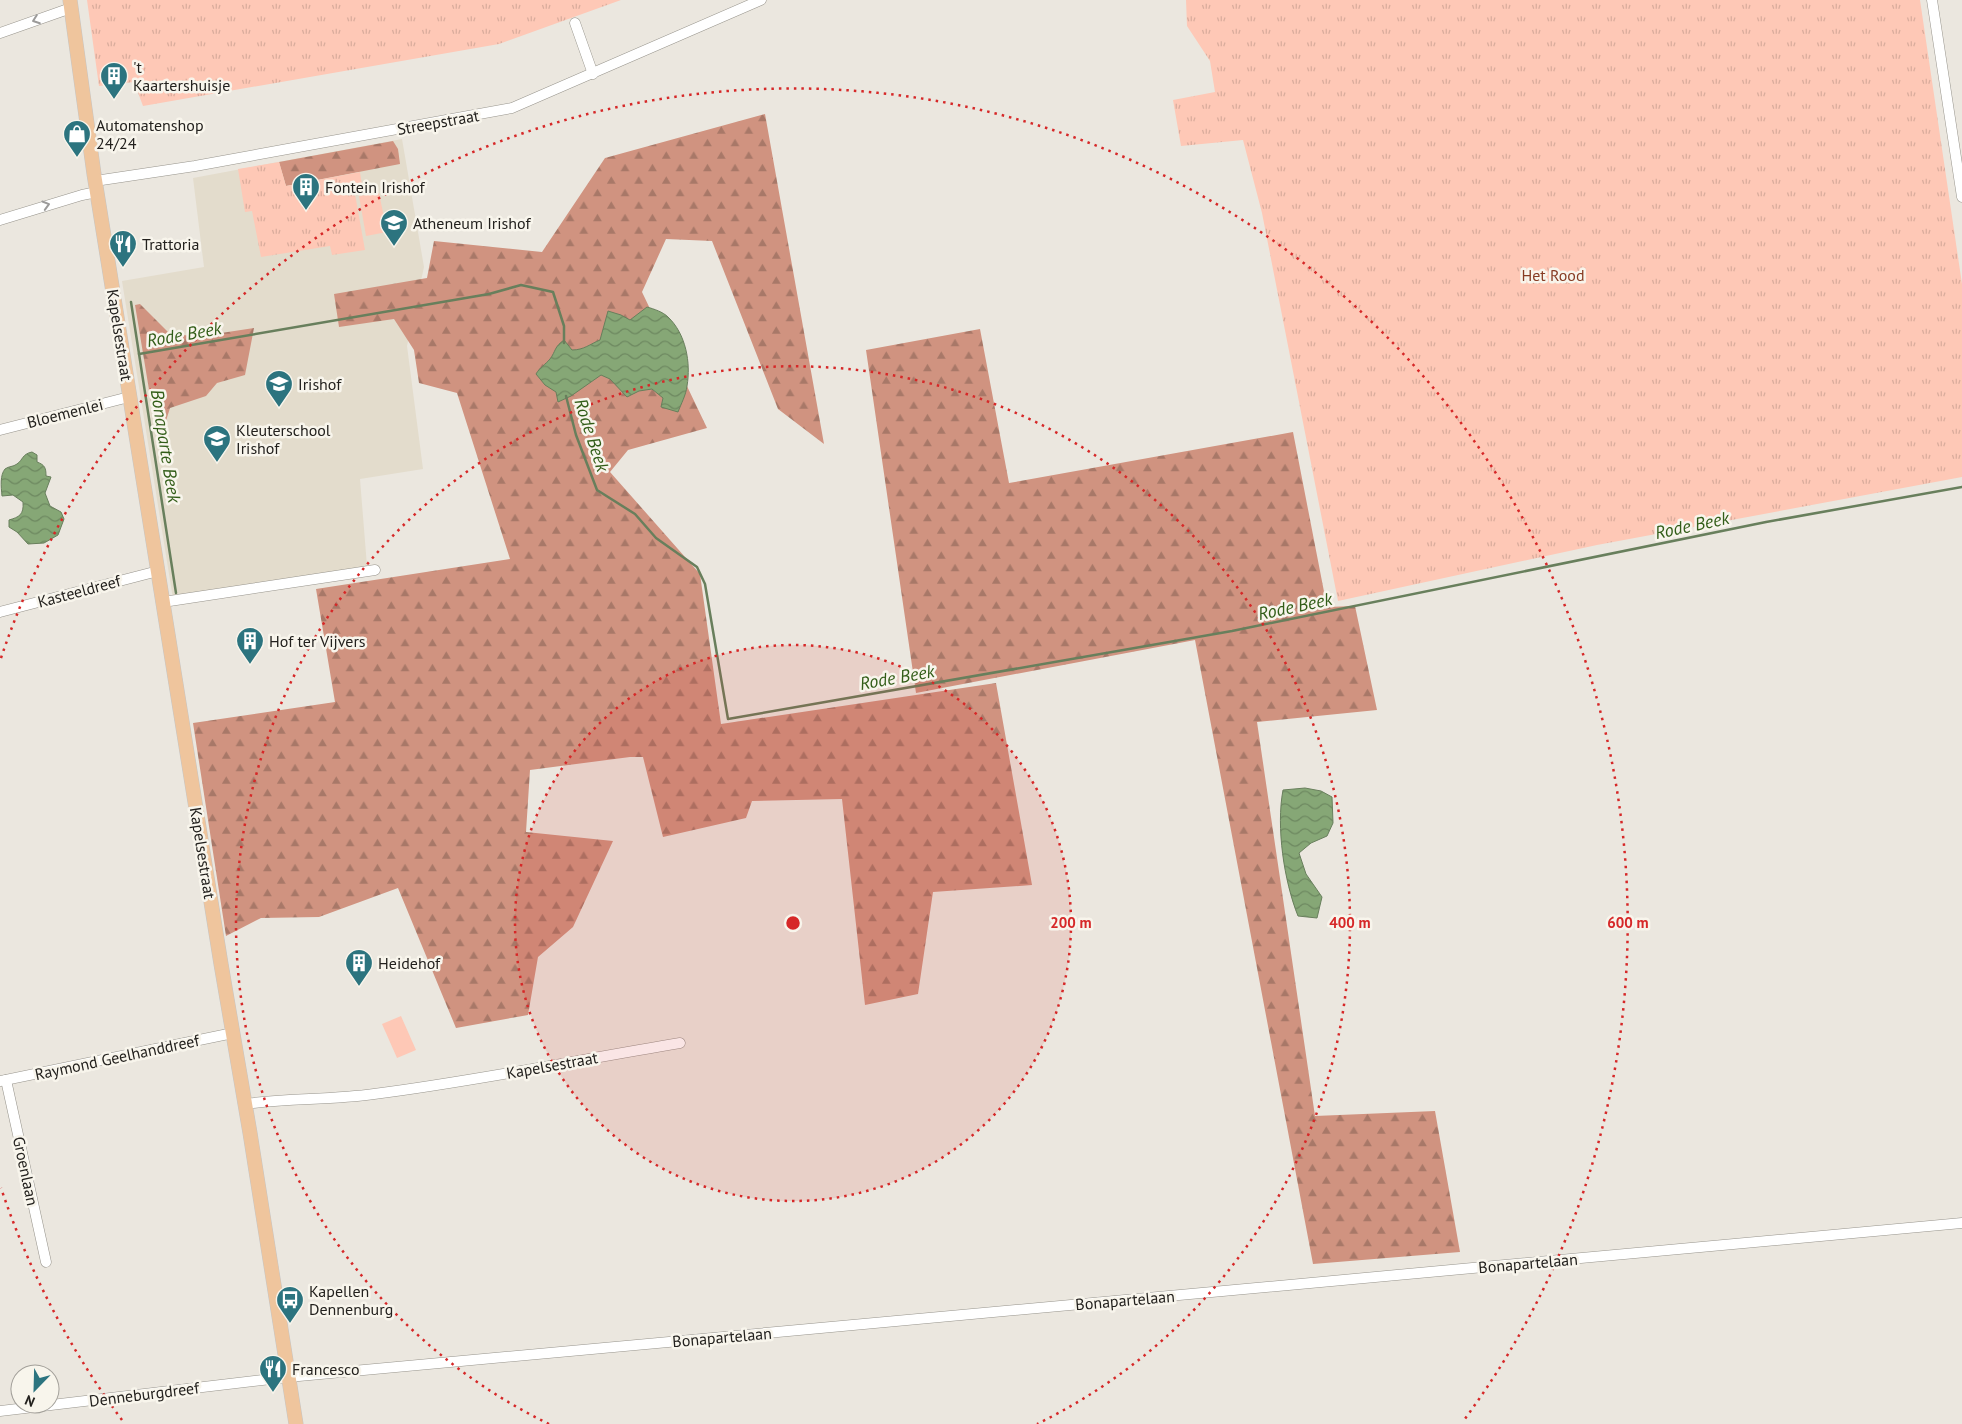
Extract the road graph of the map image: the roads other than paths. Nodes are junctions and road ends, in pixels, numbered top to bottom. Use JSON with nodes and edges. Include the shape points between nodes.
{"nodes":[{"id":1,"x":761,"y":0,"type":"edge"},
{"id":2,"x":1932,"y":0,"type":"edge"},
{"id":3,"x":71,"y":4,"type":"edge"},
{"id":4,"x":575,"y":23,"type":"dead end"},
{"id":5,"x":0,"y":32,"type":"edge"},
{"id":6,"x":593,"y":74,"type":"junction"},
{"id":7,"x":96,"y":187,"type":"junction"},
{"id":8,"x":1962,"y":197,"type":"edge"},
{"id":9,"x":0,"y":220,"type":"edge"},
{"id":10,"x":129,"y":396,"type":"junction"},
{"id":11,"x":0,"y":430,"type":"edge"},
{"id":12,"x":158,"y":570,"type":"junction"},
{"id":13,"x":375,"y":570,"type":"dead end"},
{"id":14,"x":162,"y":602,"type":"junction"},
{"id":15,"x":0,"y":612,"type":"edge"},
{"id":16,"x":234,"y":1033,"type":"junction"},
{"id":17,"x":680,"y":1043,"type":"dead end"},
{"id":18,"x":3,"y":1080,"type":"edge"},
{"id":19,"x":245,"y":1104,"type":"junction"},
{"id":20,"x":1962,"y":1223,"type":"edge"},
{"id":21,"x":46,"y":1262,"type":"dead end"},
{"id":22,"x":288,"y":1377,"type":"junction"},
{"id":23,"x":0,"y":1411,"type":"edge"},
{"id":24,"x":296,"y":1424,"type":"edge"}],
"edges":[{"from":1,"to":6,"type":"street","name":"Streepstraat"},
{"from":2,"to":8,"type":"street"},
{"from":3,"to":5,"type":"street","one_way":true},
{"from":3,"to":7,"type":"main road","name":"Kapelsestraat"},
{"from":4,"to":6,"type":"street"},
{"from":6,"to":7,"type":"street","name":"Streepstraat","via":[[512,108]]},
{"from":9,"to":7,"type":"street","name":"Streepstraat","one_way":true,"via":[[82,195]]},
{"from":7,"to":10,"type":"main road","name":"Kapelsestraat"},
{"from":10,"to":11,"type":"street","name":"Bloemenlei"},
{"from":10,"to":12,"type":"main road","name":"Kapelsestraat"},
{"from":12,"to":14,"type":"main road","name":"Kapelsestraat"},
{"from":12,"to":15,"type":"street","name":"Kasteeldreef"},
{"from":13,"to":14,"type":"street"},
{"from":14,"to":16,"type":"main road","name":"Kapelsestraat"},
{"from":16,"to":18,"type":"street","name":"Raymond Geelhanddreef"},
{"from":16,"to":19,"type":"main road","name":"Kapelsestraat"},
{"from":17,"to":19,"type":"street","name":"Kapelsestraat","via":[[373,1094]]},
{"from":18,"to":21,"type":"street","name":"Groenlaan"},
{"from":19,"to":22,"type":"main road","name":"Kapelsestraat"},
{"from":20,"to":22,"type":"street","name":"Bonapartelaan"},
{"from":22,"to":23,"type":"street","name":"Denneburgdreef"},
{"from":22,"to":24,"type":"main road","name":"Kapelsestraat"}]}
